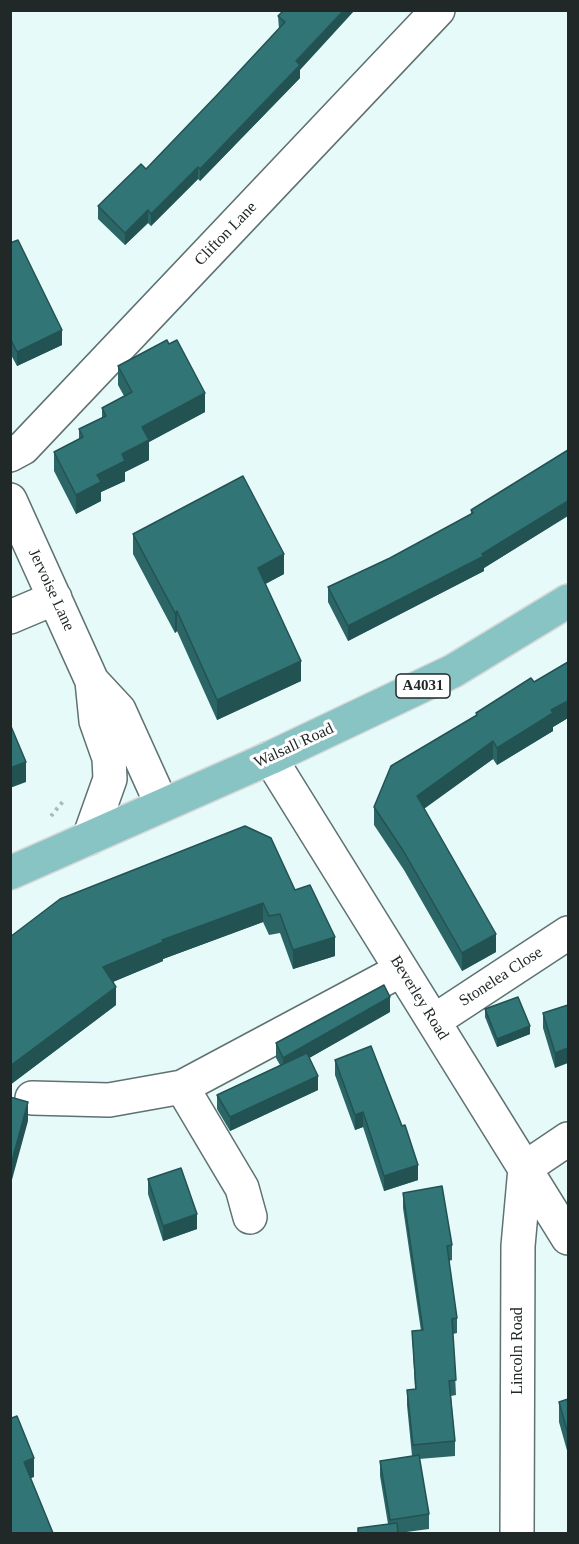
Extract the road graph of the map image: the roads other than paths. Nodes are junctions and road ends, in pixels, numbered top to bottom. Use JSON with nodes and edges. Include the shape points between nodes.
{"nodes":[{"id":1,"x":438,"y":10,"type":"edge"},
{"id":2,"x":10,"y":455,"type":"edge"},
{"id":3,"x":10,"y":500,"type":"edge"},
{"id":4,"x":22,"y":555,"type":"edge"},
{"id":5,"x":55,"y":598,"type":"junction"},
{"id":6,"x":568,"y":602,"type":"edge"},
{"id":7,"x":10,"y":617,"type":"edge"},
{"id":8,"x":92,"y":681,"type":"junction"},
{"id":9,"x":270,"y":758,"type":"junction"},
{"id":10,"x":162,"y":805,"type":"junction"},
{"id":11,"x":89,"y":838,"type":"junction"},
{"id":12,"x":10,"y":873,"type":"edge"},
{"id":13,"x":568,"y":933,"type":"edge"},
{"id":14,"x":401,"y":970,"type":"junction"},
{"id":15,"x":434,"y":1021,"type":"junction"},
{"id":16,"x":182,"y":1087,"type":"junction"},
{"id":17,"x":32,"y":1098,"type":"dead end"},
{"id":18,"x":568,"y":1139,"type":"edge"},
{"id":19,"x":525,"y":1168,"type":"junction"},
{"id":20,"x":250,"y":1217,"type":"dead end"},
{"id":21,"x":568,"y":1238,"type":"edge"},
{"id":22,"x":517,"y":1533,"type":"edge"}],
"edges":[{"from":1,"to":2,"type":"street","name":"Clifton Lane","via":[[23,448]]},
{"from":3,"to":4,"type":"street","name":"Jervoise Lane"},
{"from":4,"to":5,"type":"street","name":"Jervoise Lane"},
{"from":5,"to":7,"type":"street"},
{"from":5,"to":8,"type":"street","name":"Jervoise Lane"},
{"from":6,"to":9,"type":"main road","name":"Walsall Road","number":"A4031","via":[[453,671]]},
{"from":8,"to":10,"type":"street","name":"Jervoise Lane","via":[[119,710]]},
{"from":8,"to":11,"type":"street","name":"Jervoise Lane","via":[[96,721],[109,758],[110,779]]},
{"from":9,"to":10,"type":"main road","name":"Walsall Road","number":"A4031"},
{"from":9,"to":14,"type":"street","name":"Beverley Road"},
{"from":10,"to":11,"type":"main road","name":"Walsall Road","number":"A4031"},
{"from":11,"to":12,"type":"main road","name":"Walsall Road","number":"A4031"},
{"from":13,"to":15,"type":"street","name":"Stonelea Close"},
{"from":14,"to":15,"type":"street","name":"Beverley Road"},
{"from":14,"to":16,"type":"street"},
{"from":15,"to":19,"type":"street","name":"Beverley Road"},
{"from":16,"to":17,"type":"street","via":[[109,1100]]},
{"from":16,"to":20,"type":"street","via":[[242,1188]]},
{"from":18,"to":19,"type":"street"},
{"from":19,"to":21,"type":"street","name":"Beverley Road"},
{"from":19,"to":22,"type":"street","name":"Lincoln Road","via":[[518,1246]]}]}
